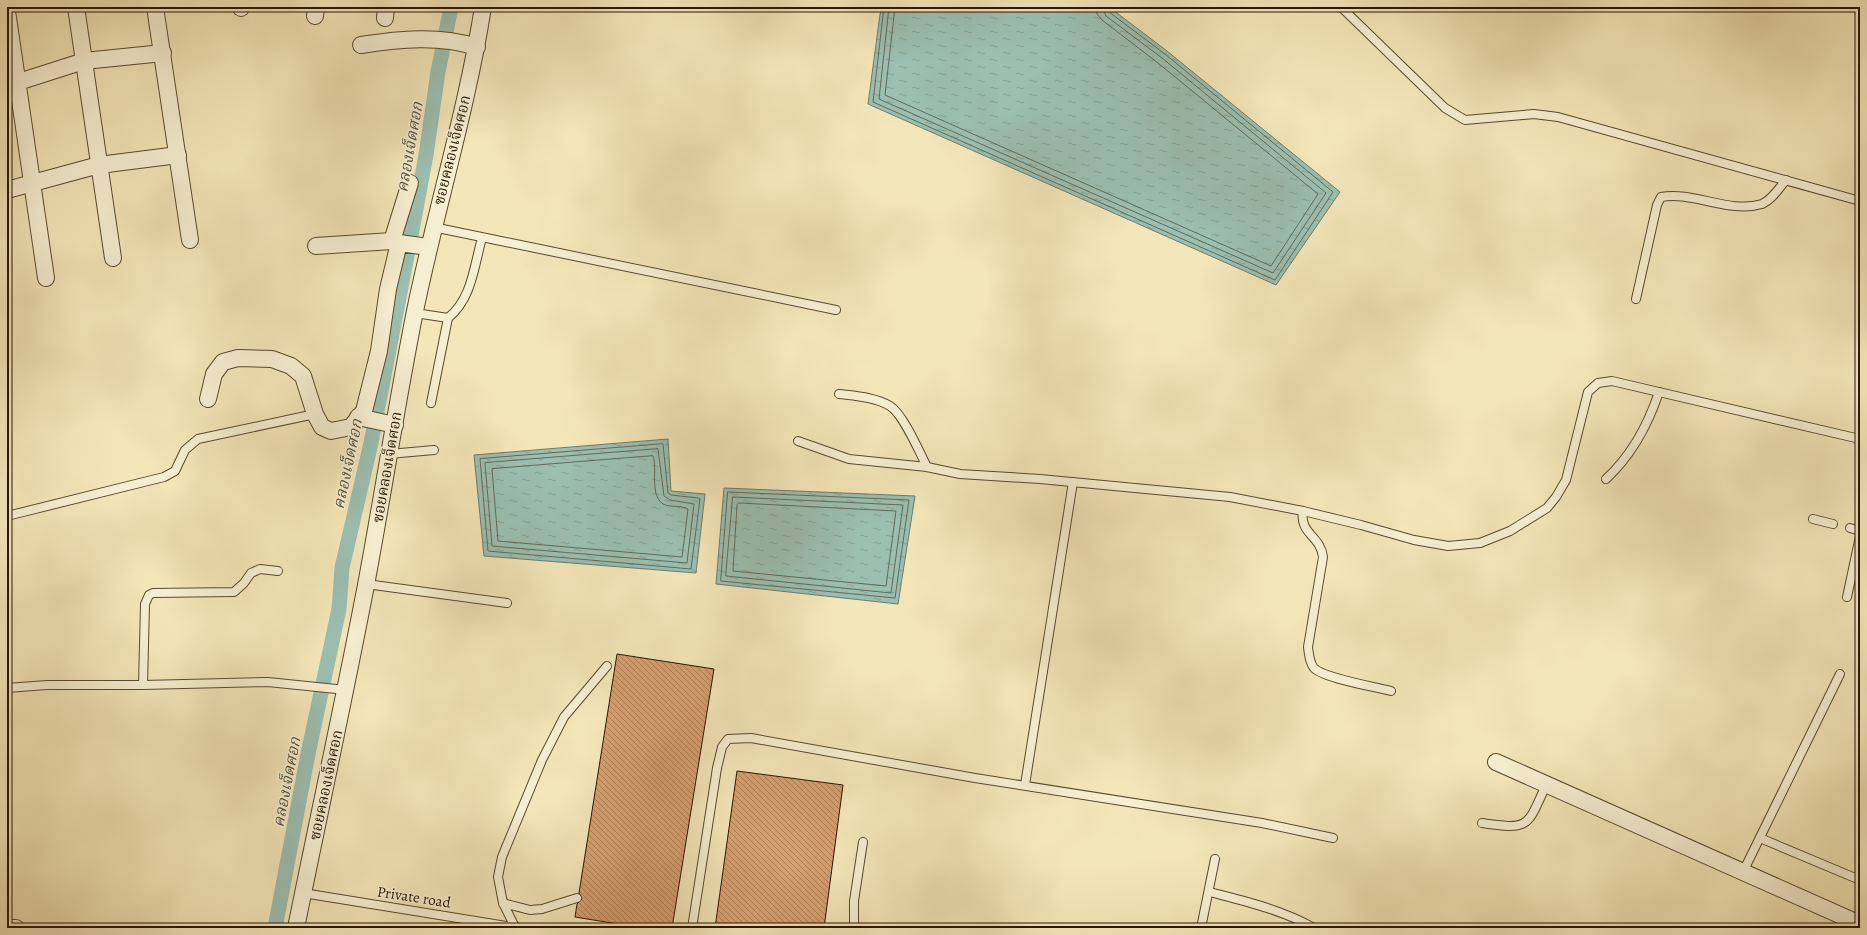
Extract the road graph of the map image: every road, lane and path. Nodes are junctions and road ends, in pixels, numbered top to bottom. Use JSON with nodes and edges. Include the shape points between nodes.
{"nodes":[{"id":1,"x":76,"y":7,"type":"edge"},
{"id":2,"x":155,"y":7,"type":"edge"},
{"id":3,"x":484,"y":7,"type":"edge"},
{"id":4,"x":1341,"y":7,"type":"edge"},
{"id":5,"x":7,"y":11,"type":"edge"},
{"id":6,"x":361,"y":44,"type":"dead end"},
{"id":7,"x":470,"y":45,"type":"junction"},
{"id":8,"x":163,"y":53,"type":"junction"},
{"id":9,"x":84,"y":61,"type":"junction"},
{"id":10,"x":12,"y":84,"type":"edge"},
{"id":11,"x":178,"y":155,"type":"junction"},
{"id":12,"x":99,"y":165,"type":"junction"},
{"id":13,"x":1786,"y":180,"type":"junction"},
{"id":14,"x":410,"y":183,"type":"dead end"},
{"id":15,"x":32,"y":184,"type":"junction"},
{"id":16,"x":7,"y":190,"type":"edge"},
{"id":17,"x":1860,"y":201,"type":"edge"},
{"id":18,"x":433,"y":227,"type":"junction"},
{"id":19,"x":482,"y":238,"type":"junction"},
{"id":20,"x":190,"y":240,"type":"dead end"},
{"id":21,"x":408,"y":244,"type":"junction"},
{"id":22,"x":316,"y":246,"type":"dead end"},
{"id":23,"x":113,"y":258,"type":"dead end"},
{"id":24,"x":46,"y":278,"type":"dead end"},
{"id":25,"x":1636,"y":299,"type":"dead end"},
{"id":26,"x":836,"y":310,"type":"dead end"},
{"id":27,"x":415,"y":313,"type":"junction"},
{"id":28,"x":448,"y":318,"type":"junction"},
{"id":29,"x":1659,"y":392,"type":"junction"},
{"id":30,"x":839,"y":394,"type":"dead end"},
{"id":31,"x":208,"y":398,"type":"dead end"},
{"id":32,"x":431,"y":403,"type":"dead end"},
{"id":33,"x":315,"y":414,"type":"junction"},
{"id":34,"x":363,"y":419,"type":"junction"},
{"id":35,"x":394,"y":425,"type":"junction"},
{"id":36,"x":1860,"y":440,"type":"edge"},
{"id":37,"x":798,"y":441,"type":"dead end"},
{"id":38,"x":434,"y":450,"type":"dead end"},
{"id":39,"x":389,"y":454,"type":"junction"},
{"id":40,"x":927,"y":467,"type":"junction"},
{"id":41,"x":1606,"y":479,"type":"dead end"},
{"id":42,"x":1073,"y":482,"type":"junction"},
{"id":43,"x":1303,"y":512,"type":"junction"},
{"id":44,"x":7,"y":516,"type":"edge"},
{"id":45,"x":1813,"y":519,"type":"dead end"},
{"id":46,"x":1833,"y":524,"type":"dead end"},
{"id":47,"x":1850,"y":528,"type":"dead end"},
{"id":48,"x":1860,"y":531,"type":"edge"},
{"id":49,"x":1860,"y":536,"type":"edge"},
{"id":50,"x":278,"y":571,"type":"dead end"},
{"id":51,"x":366,"y":584,"type":"junction"},
{"id":52,"x":1846,"y":597,"type":"dead end"},
{"id":53,"x":507,"y":602,"type":"dead end"},
{"id":54,"x":607,"y":666,"type":"dead end"},
{"id":55,"x":1840,"y":674,"type":"dead end"},
{"id":56,"x":142,"y":685,"type":"junction"},
{"id":57,"x":7,"y":688,"type":"edge"},
{"id":58,"x":346,"y":690,"type":"junction"},
{"id":59,"x":1391,"y":691,"type":"dead end"},
{"id":60,"x":1496,"y":762,"type":"dead end"},
{"id":61,"x":1025,"y":785,"type":"junction"},
{"id":62,"x":1546,"y":785,"type":"junction"},
{"id":63,"x":1482,"y":823,"type":"dead end"},
{"id":64,"x":1332,"y":838,"type":"dead end"},
{"id":65,"x":1760,"y":838,"type":"junction"},
{"id":66,"x":863,"y":842,"type":"dead end"},
{"id":67,"x":1216,"y":859,"type":"dead end"},
{"id":68,"x":1743,"y":872,"type":"junction"},
{"id":69,"x":1860,"y":880,"type":"edge"},
{"id":70,"x":1210,"y":892,"type":"junction"},
{"id":71,"x":303,"y":893,"type":"junction"},
{"id":72,"x":577,"y":898,"type":"dead end"},
{"id":73,"x":503,"y":903,"type":"junction"},
{"id":74,"x":1860,"y":924,"type":"edge"},
{"id":75,"x":7,"y":928,"type":"edge"},
{"id":76,"x":16,"y":928,"type":"edge"},
{"id":77,"x":296,"y":928,"type":"edge"},
{"id":78,"x":517,"y":928,"type":"edge"},
{"id":79,"x":692,"y":928,"type":"edge"},
{"id":80,"x":854,"y":928,"type":"edge"},
{"id":81,"x":1201,"y":928,"type":"edge"},
{"id":82,"x":1314,"y":928,"type":"edge"}],
"edges":[{"from":1,"to":9,"type":"street"},
{"from":2,"to":8,"type":"street"},
{"from":3,"to":7,"type":"street","name":"ซอยคลองเจ็ดศอก"},
{"from":4,"to":13,"type":"lane","via":[[1445,108],[1465,120],[1534,114],[1558,117]]},
{"from":5,"to":10,"type":"street"},
{"from":6,"to":7,"type":"street","via":[[422,39]]},
{"from":7,"to":18,"type":"street","name":"ซอยคลองเจ็ดศอก"},
{"from":8,"to":9,"type":"street"},
{"from":8,"to":11,"type":"street"},
{"from":9,"to":10,"type":"street"},
{"from":9,"to":12,"type":"street"},
{"from":10,"to":15,"type":"street"},
{"from":11,"to":12,"type":"street"},
{"from":11,"to":20,"type":"street"},
{"from":12,"to":15,"type":"street"},
{"from":12,"to":23,"type":"street"},
{"from":13,"to":17,"type":"lane"},
{"from":13,"to":25,"type":"lane","via":[[1773,196],[1763,203],[1747,206],[1673,195],[1661,197],[1656,205]]},
{"from":14,"to":21,"type":"street"},
{"from":15,"to":16,"type":"street"},
{"from":15,"to":24,"type":"street"},
{"from":18,"to":19,"type":"lane"},
{"from":18,"to":21,"type":"street","name":"ซอยคลองเจ็ดศอก"},
{"from":19,"to":26,"type":"lane"},
{"from":19,"to":28,"type":"lane","via":[[467,295]]},
{"from":21,"to":22,"type":"street"},
{"from":21,"to":27,"type":"street","name":"ซอยคลองเจ็ดศอก"},
{"from":21,"to":34,"type":"street","via":[[388,289],[379,351]]},
{"from":27,"to":28,"type":"lane"},
{"from":27,"to":35,"type":"street","name":"ซอยคลองเจ็ดศอก"},
{"from":28,"to":32,"type":"lane"},
{"from":29,"to":36,"type":"lane"},
{"from":29,"to":41,"type":"lane","via":[[1653,412],[1634,448]]},
{"from":29,"to":43,"type":"lane","via":[[1612,381],[1598,383],[1588,392],[1566,480],[1556,498],[1547,508],[1510,531],[1480,544],[1448,546],[1414,540]]},
{"from":30,"to":40,"type":"lane","via":[[873,399],[890,406],[901,416]]},
{"from":31,"to":33,"type":"street","via":[[214,374],[223,362],[238,358],[272,359],[291,366],[303,376]]},
{"from":33,"to":34,"type":"street","via":[[322,427],[331,430],[351,427]]},
{"from":33,"to":44,"type":"lane","via":[[198,439],[185,450],[175,471],[164,477]]},
{"from":34,"to":35,"type":"street"},
{"from":35,"to":39,"type":"street","name":"ซอยคลองเจ็ดศอก"},
{"from":37,"to":40,"type":"lane","via":[[849,459]]},
{"from":38,"to":39,"type":"lane"},
{"from":39,"to":51,"type":"street","name":"ซอยคลองเจ็ดศอก"},
{"from":40,"to":42,"type":"lane","via":[[960,474]]},
{"from":42,"to":43,"type":"lane","via":[[1230,497]]},
{"from":42,"to":61,"type":"lane"},
{"from":43,"to":59,"type":"lane","via":[[1304,527],[1318,542],[1323,557],[1308,647],[1310,660],[1315,668],[1331,676]]},
{"from":45,"to":46,"type":"lane"},
{"from":47,"to":48,"type":"lane"},
{"from":49,"to":52,"type":"lane"},
{"from":50,"to":56,"type":"lane","via":[[260,569],[251,573],[234,592],[149,595],[144,604]]},
{"from":51,"to":53,"type":"lane"},
{"from":51,"to":58,"type":"street","name":"ซอยคลองเจ็ดศอก"},
{"from":54,"to":73,"type":"lane","via":[[564,717],[542,760],[502,857],[498,877]]},
{"from":55,"to":65,"type":"lane"},
{"from":56,"to":57,"type":"lane","via":[[47,685]]},
{"from":56,"to":58,"type":"lane","via":[[268,682]]},
{"from":58,"to":71,"type":"street","name":"ซอยคลองเจ็ดศอก"},
{"from":60,"to":62,"type":"street"},
{"from":61,"to":64,"type":"lane"},
{"from":61,"to":79,"type":"lane","via":[[751,738],[728,739],[722,748],[717,768]]},
{"from":62,"to":63,"type":"lane","via":[[1525,824],[1512,828]]},
{"from":62,"to":68,"type":"street"},
{"from":65,"to":68,"type":"lane"},
{"from":65,"to":69,"type":"lane"},
{"from":66,"to":80,"type":"lane","via":[[854,901]]},
{"from":67,"to":70,"type":"lane"},
{"from":68,"to":74,"type":"street"},
{"from":70,"to":81,"type":"lane"},
{"from":70,"to":82,"type":"lane","via":[[1276,912]]},
{"from":71,"to":77,"type":"street","name":"ซอยคลองเจ็ดศอก"},
{"from":71,"to":78,"type":"lane","name":"Private road"},
{"from":72,"to":73,"type":"lane","via":[[530,910]]},
{"from":73,"to":78,"type":"lane"},
{"from":75,"to":76,"type":"street"}]}
